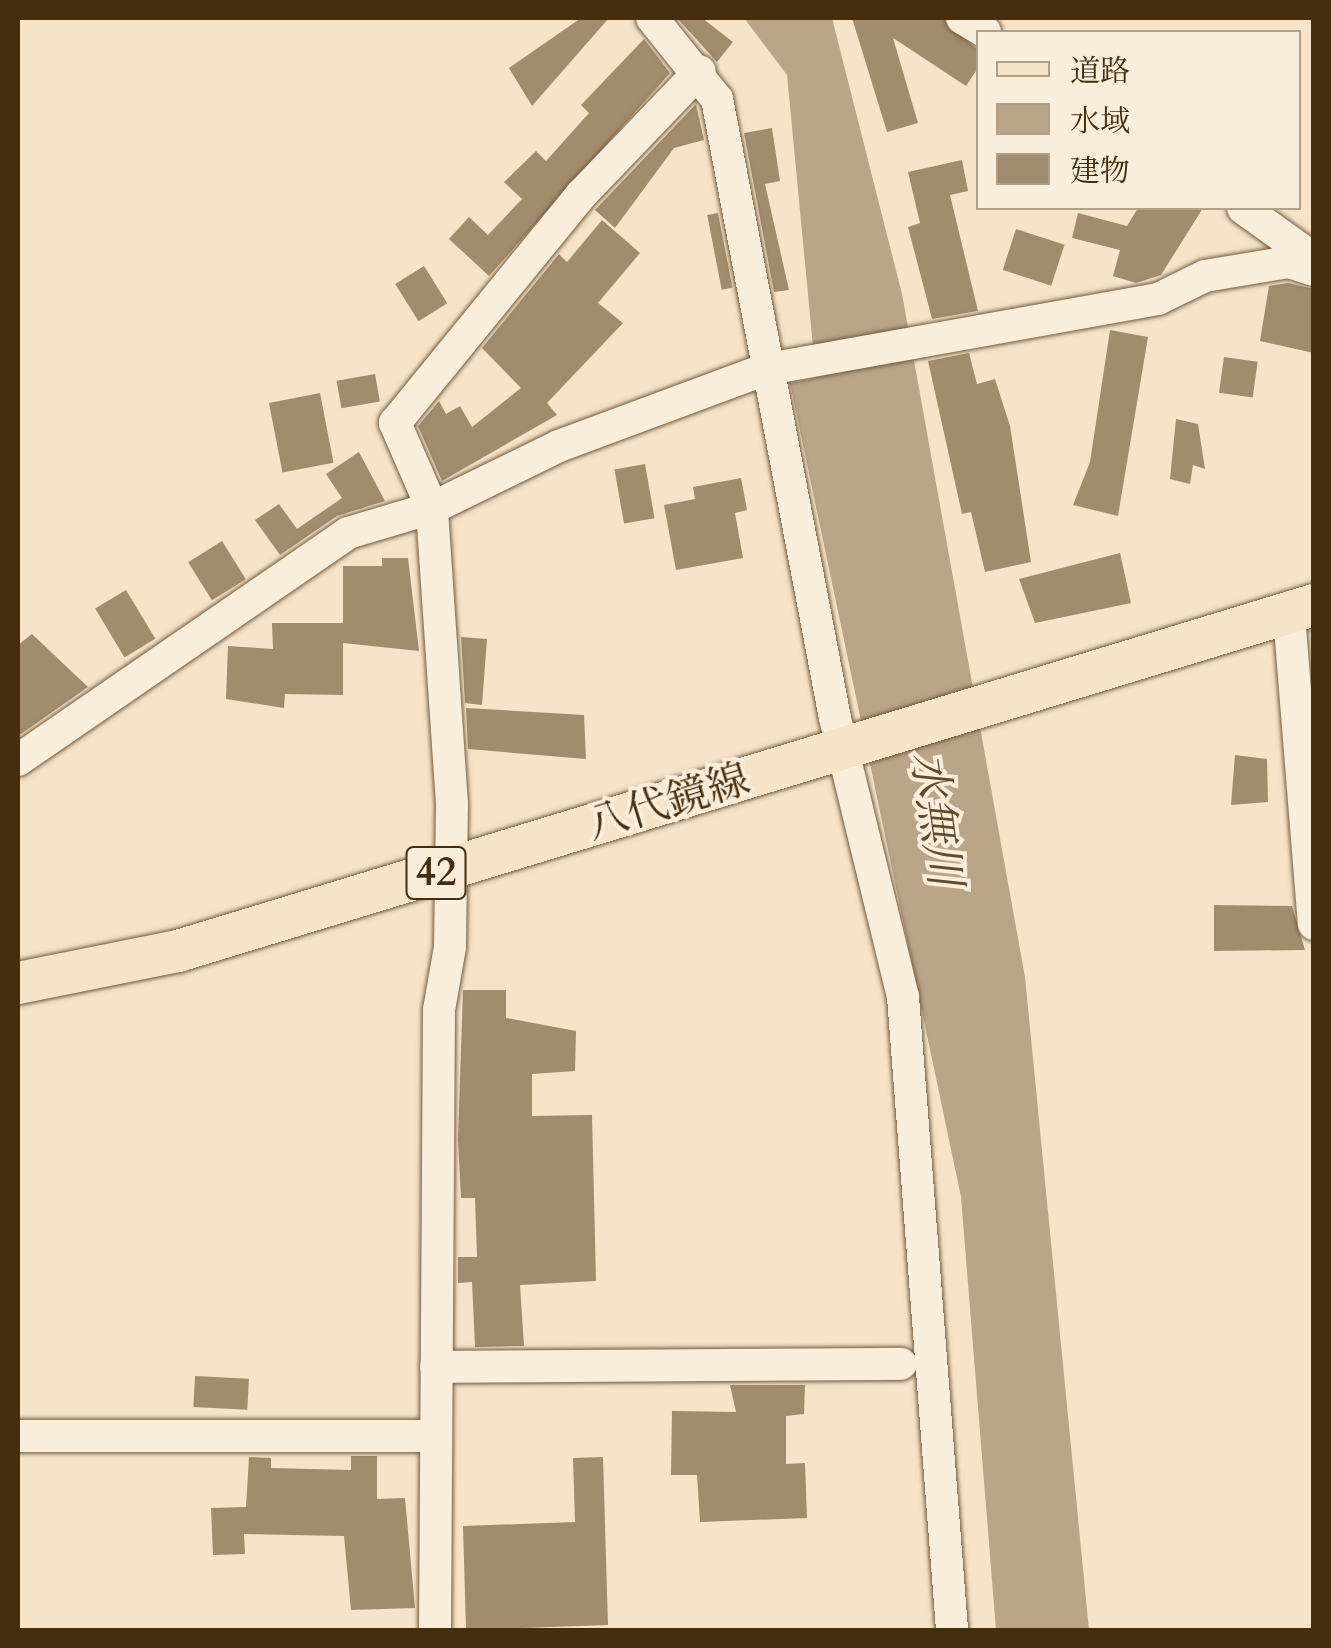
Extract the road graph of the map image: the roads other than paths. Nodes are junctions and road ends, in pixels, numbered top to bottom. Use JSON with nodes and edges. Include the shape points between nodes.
{"nodes":[{"id":1,"x":652,"y":18,"type":"edge"},
{"id":2,"x":700,"y":71,"type":"junction"},
{"id":3,"x":1246,"y":210,"type":"edge"},
{"id":4,"x":1314,"y":258,"type":"edge"},
{"id":5,"x":1314,"y":270,"type":"edge"},
{"id":6,"x":764,"y":370,"type":"junction"},
{"id":7,"x":432,"y":508,"type":"junction"},
{"id":8,"x":1301,"y":610,"type":"edge"},
{"id":9,"x":846,"y":748,"type":"junction"},
{"id":10,"x":18,"y":760,"type":"edge"},
{"id":11,"x":449,"y":869,"type":"junction"},
{"id":12,"x":1314,"y":924,"type":"edge"},
{"id":13,"x":18,"y":984,"type":"edge"},
{"id":14,"x":901,"y":1364,"type":"dead end"},
{"id":15,"x":436,"y":1368,"type":"junction"},
{"id":16,"x":18,"y":1436,"type":"edge"},
{"id":17,"x":433,"y":1436,"type":"junction"},
{"id":18,"x":435,"y":1630,"type":"edge"},
{"id":19,"x":952,"y":1630,"type":"edge"}],
"edges":[{"from":1,"to":2,"type":"street"},
{"from":2,"to":6,"type":"street","via":[[717,100]]},
{"from":2,"to":7,"type":"street","via":[[582,194],[395,424]]},
{"from":3,"to":4,"type":"street"},
{"from":5,"to":6,"type":"street","via":[[1289,262],[1205,276],[1158,298]]},
{"from":6,"to":7,"type":"street","via":[[559,446]]},
{"from":6,"to":9,"type":"street"},
{"from":7,"to":10,"type":"street","via":[[348,534]]},
{"from":7,"to":11,"type":"street"},
{"from":8,"to":9,"type":"main road","name":"八代鏡線","number":"42"},
{"from":8,"to":12,"type":"street"},
{"from":9,"to":11,"type":"main road","name":"八代鏡線","number":"42"},
{"from":9,"to":19,"type":"street","via":[[903,996]]},
{"from":11,"to":13,"type":"main road","name":"八代鏡線","number":"42","via":[[178,951]]},
{"from":11,"to":15,"type":"street"},
{"from":14,"to":15,"type":"street"},
{"from":15,"to":17,"type":"street"},
{"from":16,"to":17,"type":"street"},
{"from":17,"to":18,"type":"street"}]}
